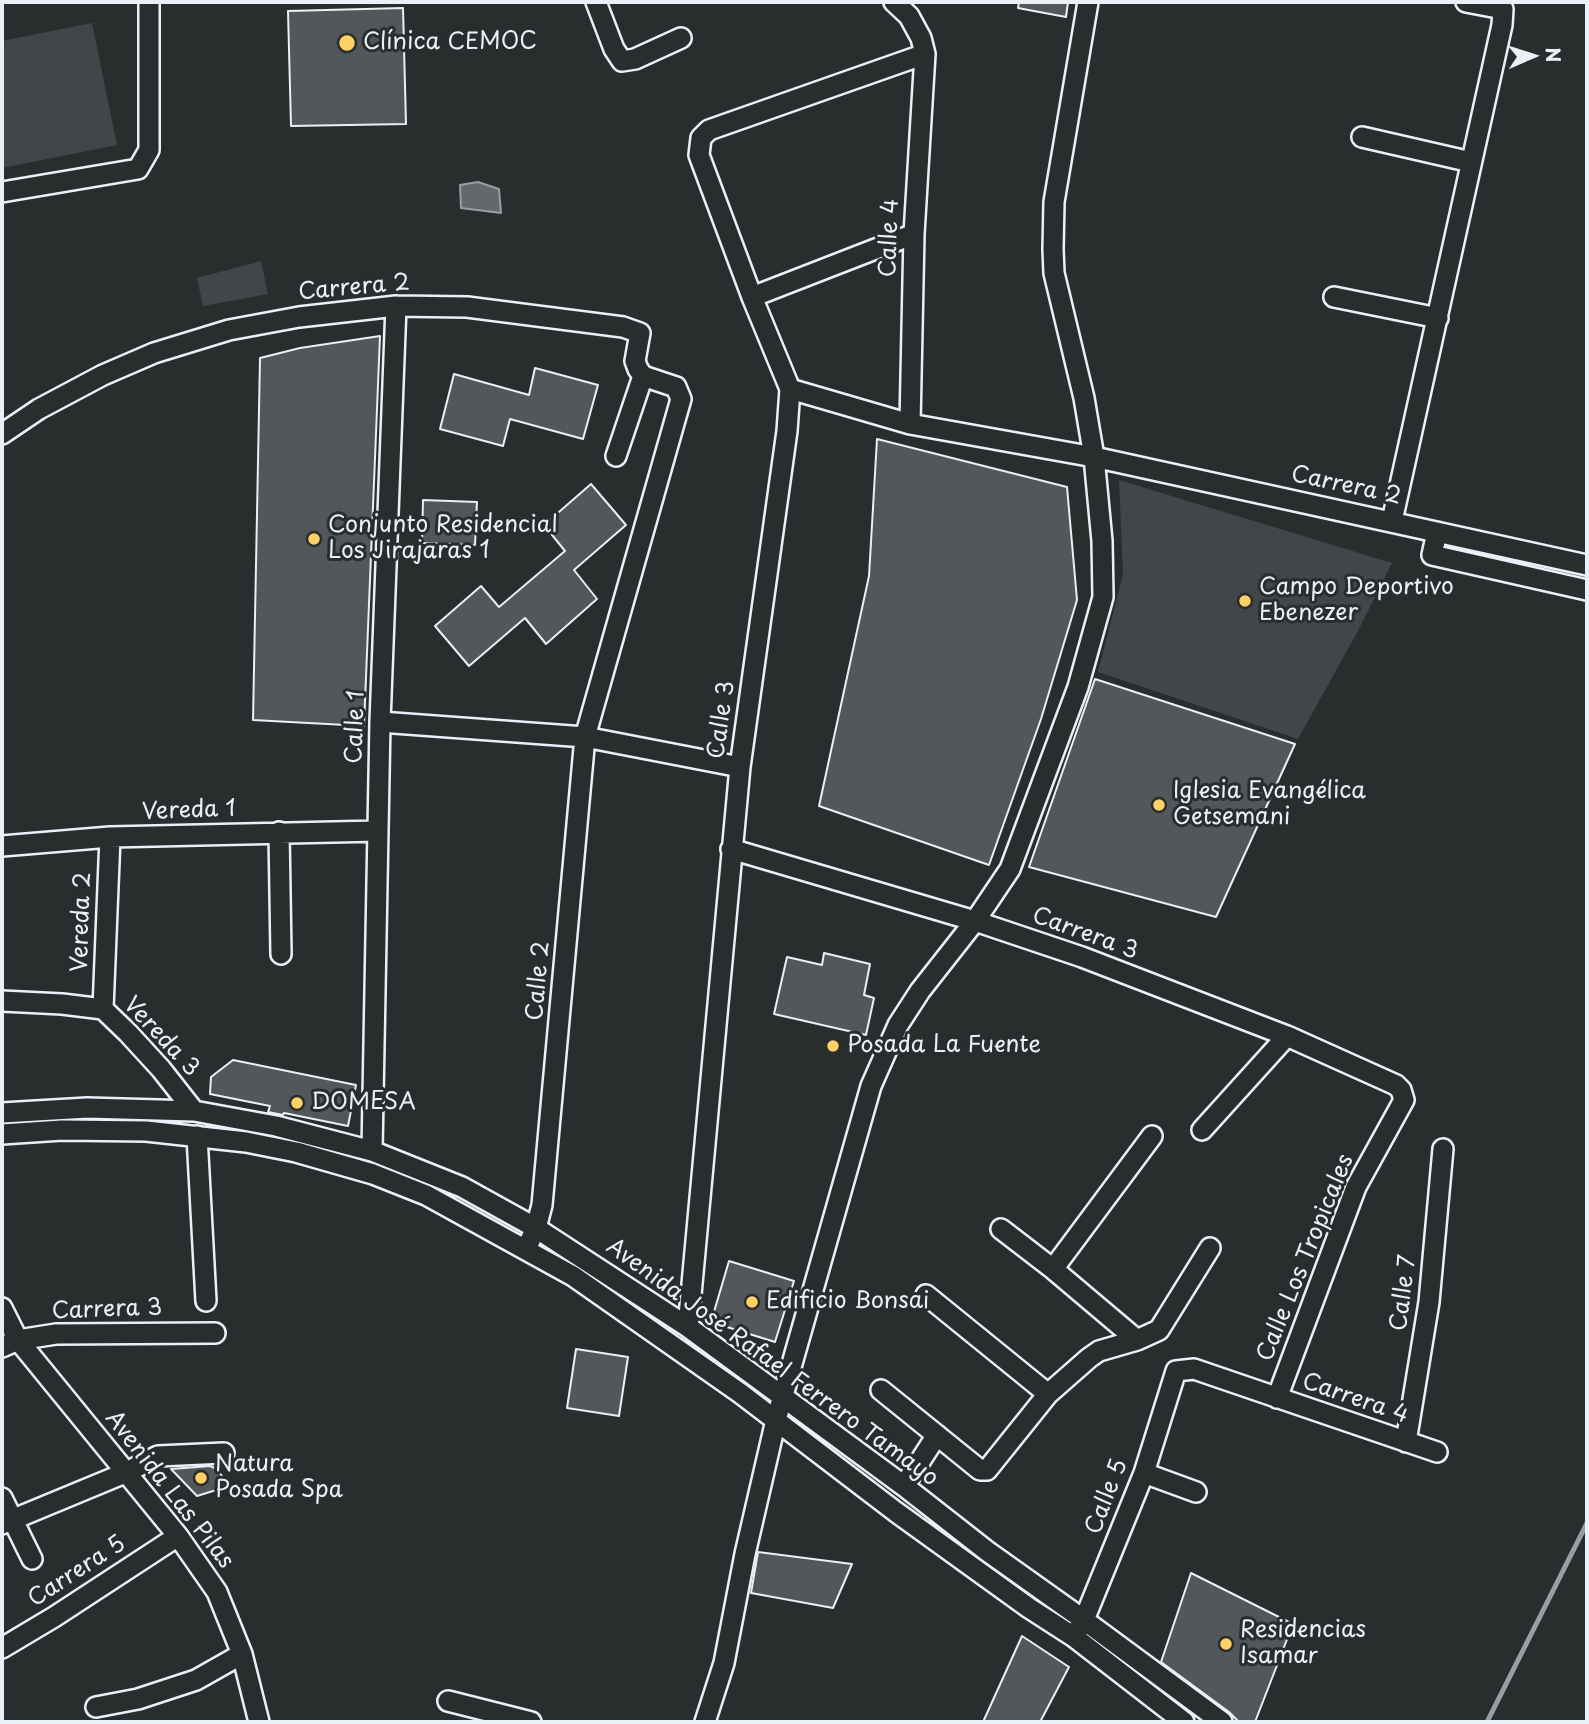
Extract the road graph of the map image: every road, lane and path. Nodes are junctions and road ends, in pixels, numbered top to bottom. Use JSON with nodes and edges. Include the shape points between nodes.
{"nodes":[{"id":1,"x":149,"y":2,"type":"edge"},
{"id":2,"x":596,"y":2,"type":"edge"},
{"id":3,"x":894,"y":2,"type":"edge"},
{"id":4,"x":1088,"y":2,"type":"edge"},
{"id":5,"x":1466,"y":2,"type":"edge"},
{"id":6,"x":681,"y":38,"type":"dead end"},
{"id":7,"x":925,"y":54,"type":"junction"},
{"id":8,"x":1362,"y":137,"type":"dead end"},
{"id":9,"x":1471,"y":162,"type":"junction"},
{"id":10,"x":2,"y":192,"type":"edge"},
{"id":11,"x":914,"y":234,"type":"junction"},
{"id":12,"x":1334,"y":297,"type":"dead end"},
{"id":13,"x":752,"y":298,"type":"junction"},
{"id":14,"x":396,"y":306,"type":"junction"},
{"id":15,"x":1438,"y":318,"type":"junction"},
{"id":16,"x":643,"y":376,"type":"junction"},
{"id":17,"x":790,"y":390,"type":"junction"},
{"id":18,"x":910,"y":424,"type":"junction"},
{"id":19,"x":2,"y":434,"type":"edge"},
{"id":20,"x":616,"y":456,"type":"dead end"},
{"id":21,"x":1094,"y":457,"type":"junction"},
{"id":22,"x":1392,"y":521,"type":"junction"},
{"id":23,"x":1437,"y":531,"type":"junction"},
{"id":24,"x":1587,"y":565,"type":"edge"},
{"id":25,"x":1587,"y":590,"type":"edge"},
{"id":26,"x":380,"y":722,"type":"junction"},
{"id":27,"x":585,"y":737,"type":"junction"},
{"id":28,"x":740,"y":767,"type":"junction"},
{"id":29,"x":379,"y":831,"type":"junction"},
{"id":30,"x":279,"y":832,"type":"junction"},
{"id":31,"x":110,"y":838,"type":"junction"},
{"id":32,"x":2,"y":846,"type":"edge"},
{"id":33,"x":732,"y":849,"type":"junction"},
{"id":34,"x":975,"y":920,"type":"junction"},
{"id":35,"x":281,"y":954,"type":"dead end"},
{"id":36,"x":2,"y":1001,"type":"edge"},
{"id":37,"x":103,"y":1009,"type":"junction"},
{"id":38,"x":1287,"y":1035,"type":"junction"},
{"id":39,"x":1404,"y":1100,"type":"joint"},
{"id":40,"x":194,"y":1111,"type":"junction"},
{"id":41,"x":2,"y":1113,"type":"edge"},
{"id":42,"x":1202,"y":1130,"type":"dead end"},
{"id":43,"x":2,"y":1134,"type":"edge"},
{"id":44,"x":197,"y":1136,"type":"junction"},
{"id":45,"x":1152,"y":1136,"type":"dead end"},
{"id":46,"x":1443,"y":1149,"type":"dead end"},
{"id":47,"x":372,"y":1151,"type":"junction"},
{"id":48,"x":536,"y":1228,"type":"junction"},
{"id":49,"x":1001,"y":1228,"type":"dead end"},
{"id":50,"x":1210,"y":1248,"type":"dead end"},
{"id":51,"x":526,"y":1249,"type":"junction"},
{"id":52,"x":1053,"y":1269,"type":"junction"},
{"id":53,"x":926,"y":1295,"type":"dead end"},
{"id":54,"x":206,"y":1301,"type":"dead end"},
{"id":55,"x":2,"y":1308,"type":"edge"},
{"id":56,"x":688,"y":1327,"type":"junction"},
{"id":57,"x":215,"y":1333,"type":"dead end"},
{"id":58,"x":1137,"y":1340,"type":"junction"},
{"id":59,"x":10,"y":1344,"type":"edge"},
{"id":60,"x":1176,"y":1371,"type":"joint"},
{"id":61,"x":881,"y":1390,"type":"dead end"},
{"id":62,"x":1048,"y":1394,"type":"junction"},
{"id":63,"x":783,"y":1396,"type":"junction"},
{"id":64,"x":1277,"y":1398,"type":"junction"},
{"id":65,"x":776,"y":1420,"type":"junction"},
{"id":66,"x":937,"y":1435,"type":"junction"},
{"id":67,"x":1406,"y":1442,"type":"junction"},
{"id":68,"x":224,"y":1452,"type":"dead end"},
{"id":69,"x":1437,"y":1452,"type":"dead end"},
{"id":70,"x":125,"y":1473,"type":"junction"},
{"id":71,"x":1144,"y":1473,"type":"junction"},
{"id":72,"x":904,"y":1486,"type":"junction"},
{"id":73,"x":1196,"y":1492,"type":"dead end"},
{"id":74,"x":2,"y":1498,"type":"edge"},
{"id":75,"x":7,"y":1522,"type":"edge"},
{"id":76,"x":178,"y":1536,"type":"junction"},
{"id":77,"x":32,"y":1559,"type":"dead end"},
{"id":78,"x":1084,"y":1620,"type":"junction"},
{"id":79,"x":1074,"y":1637,"type":"junction"},
{"id":80,"x":2,"y":1648,"type":"edge"},
{"id":81,"x":242,"y":1654,"type":"junction"},
{"id":82,"x":447,"y":1701,"type":"dead end"},
{"id":83,"x":96,"y":1707,"type":"dead end"},
{"id":84,"x":259,"y":1722,"type":"edge"},
{"id":85,"x":531,"y":1722,"type":"edge"},
{"id":86,"x":705,"y":1722,"type":"edge"},
{"id":87,"x":1184,"y":1722,"type":"edge"},
{"id":88,"x":1222,"y":1722,"type":"edge"}],
"edges":[{"from":1,"to":10,"type":"street","via":[[149,150],[138,169]]},
{"from":2,"to":6,"type":"street","via":[[622,61]]},
{"from":3,"to":7,"type":"street","via":[[909,16]]},
{"from":4,"to":21,"type":"street","via":[[1054,202],[1053,249],[1054,273]]},
{"from":5,"to":9,"type":"street","via":[[1503,9]]},
{"from":7,"to":11,"type":"street","name":"Calle 4"},
{"from":7,"to":13,"type":"street","name":"Calle 3","via":[[709,130],[701,138],[699,155]]},
{"from":8,"to":9,"type":"street"},
{"from":9,"to":15,"type":"street"},
{"from":11,"to":13,"type":"street"},
{"from":11,"to":18,"type":"street","name":"Calle 4"},
{"from":12,"to":15,"type":"street"},
{"from":13,"to":17,"type":"street","name":"Calle 3"},
{"from":14,"to":16,"type":"street","name":"Carrera 2","via":[[467,307],[623,327],[640,333],[635,361]]},
{"from":14,"to":19,"type":"street","name":"Carrera 2","via":[[229,330],[154,353],[103,375]]},
{"from":14,"to":26,"type":"street","name":"Calle 1"},
{"from":15,"to":22,"type":"street"},
{"from":16,"to":20,"type":"street"},
{"from":16,"to":27,"type":"street","name":"Calle 2","via":[[676,387],[681,399]]},
{"from":17,"to":18,"type":"street","name":"Carrera 2"},
{"from":17,"to":28,"type":"street","name":"Calle 3"},
{"from":18,"to":21,"type":"street","name":"Carrera 2"},
{"from":21,"to":22,"type":"street","name":"Carrera 2"},
{"from":21,"to":34,"type":"street","via":[[1103,597],[1078,687],[1017,854]]},
{"from":22,"to":23,"type":"street","name":"Carrera 2"},
{"from":23,"to":24,"type":"street","name":"Carrera 2"},
{"from":23,"to":25,"type":"street","via":[[1432,555]]},
{"from":26,"to":27,"type":"street"},
{"from":26,"to":29,"type":"street","name":"Calle 1"},
{"from":27,"to":28,"type":"street"},
{"from":27,"to":48,"type":"street","name":"Calle 2","via":[[549,1149]]},
{"from":28,"to":33,"type":"street","name":"Calle 3"},
{"from":29,"to":30,"type":"street","name":"Vereda 1"},
{"from":29,"to":47,"type":"street","name":"Calle 1"},
{"from":30,"to":31,"type":"street","name":"Vereda 1"},
{"from":30,"to":35,"type":"street"},
{"from":31,"to":32,"type":"street","name":"Vereda 1"},
{"from":31,"to":37,"type":"street","name":"Vereda 2"},
{"from":33,"to":34,"type":"street","name":"Carrera 3"},
{"from":33,"to":56,"type":"street","name":"Calle 3"},
{"from":34,"to":38,"type":"street","name":"Carrera 3"},
{"from":34,"to":63,"type":"street","via":[[898,1025],[871,1086]]},
{"from":36,"to":37,"type":"street","name":"Vereda 3"},
{"from":37,"to":40,"type":"street","name":"Vereda 3","via":[[162,1069]]},
{"from":38,"to":39,"type":"street","name":"Carrera 3","via":[[1396,1085]]},
{"from":38,"to":42,"type":"street"},
{"from":39,"to":64,"type":"street","name":"Calle Los Tropicales","via":[[1356,1187]]},
{"from":40,"to":41,"type":"street","name":"Avenida José Rafael Ferrero Tamayo","via":[[87,1108]]},
{"from":40,"to":47,"type":"street","name":"Avenida José Rafael Ferrero Tamayo"},
{"from":43,"to":44,"type":"street","name":"Avenida José Rafael Ferrero Tamayo","via":[[74,1130]]},
{"from":44,"to":51,"type":"street","name":"Avenida José Rafael Ferrero Tamayo","via":[[296,1152],[373,1174],[426,1195]]},
{"from":44,"to":54,"type":"street"},
{"from":45,"to":52,"type":"street"},
{"from":46,"to":67,"type":"street","name":"Calle 7","via":[[1429,1302]]},
{"from":47,"to":48,"type":"street","name":"Avenida José Rafael Ferrero Tamayo","via":[[462,1187]]},
{"from":48,"to":51,"type":"street","name":"Calle 2"},
{"from":48,"to":56,"type":"street","name":"Avenida José Rafael Ferrero Tamayo"},
{"from":49,"to":52,"type":"street"},
{"from":50,"to":58,"type":"street","via":[[1159,1330]]},
{"from":51,"to":65,"type":"street","name":"Avenida José Rafael Ferrero Tamayo","via":[[573,1276]]},
{"from":52,"to":58,"type":"street"},
{"from":53,"to":62,"type":"street"},
{"from":55,"to":59,"type":"street","name":"Avenida Las Pilas"},
{"from":56,"to":63,"type":"street","name":"Avenida José Rafael Ferrero Tamayo"},
{"from":57,"to":59,"type":"street","name":"Carrera 3","via":[[56,1334]]},
{"from":58,"to":62,"type":"street","via":[[1099,1351]]},
{"from":59,"to":70,"type":"street","name":"Avenida Las Pilas"},
{"from":60,"to":64,"type":"street","name":"Carrera 4","via":[[1194,1369]]},
{"from":60,"to":71,"type":"street","name":"Calle 5"},
{"from":61,"to":66,"type":"street"},
{"from":62,"to":66,"type":"street","via":[[987,1470]]},
{"from":63,"to":65,"type":"street"},
{"from":63,"to":72,"type":"street","name":"Avenida José Rafael Ferrero Tamayo"},
{"from":64,"to":67,"type":"street","name":"Carrera 4"},
{"from":65,"to":79,"type":"street","name":"Avenida José Rafael Ferrero Tamayo","via":[[896,1512]]},
{"from":65,"to":86,"type":"street","via":[[724,1664]]},
{"from":66,"to":72,"type":"street"},
{"from":67,"to":69,"type":"street","name":"Carrera 4"},
{"from":68,"to":70,"type":"street","via":[[158,1456]]},
{"from":70,"to":75,"type":"street"},
{"from":70,"to":76,"type":"street","name":"Avenida Las Pilas"},
{"from":71,"to":73,"type":"street"},
{"from":71,"to":78,"type":"street","name":"Calle 5"},
{"from":72,"to":78,"type":"street","name":"Avenida José Rafael Ferrero Tamayo"},
{"from":74,"to":75,"type":"street"},
{"from":75,"to":77,"type":"street"},
{"from":76,"to":80,"type":"street","name":"Carrera 5"},
{"from":76,"to":81,"type":"street","name":"Avenida Las Pilas","via":[[217,1592]]},
{"from":78,"to":79,"type":"street","name":"Calle 5"},
{"from":78,"to":88,"type":"street","name":"Avenida José Rafael Ferrero Tamayo"},
{"from":79,"to":87,"type":"street","name":"Avenida José Rafael Ferrero Tamayo"},
{"from":81,"to":83,"type":"street","via":[[196,1680]]},
{"from":81,"to":84,"type":"street","name":"Avenida Las Pilas"},
{"from":82,"to":85,"type":"street"}]}
